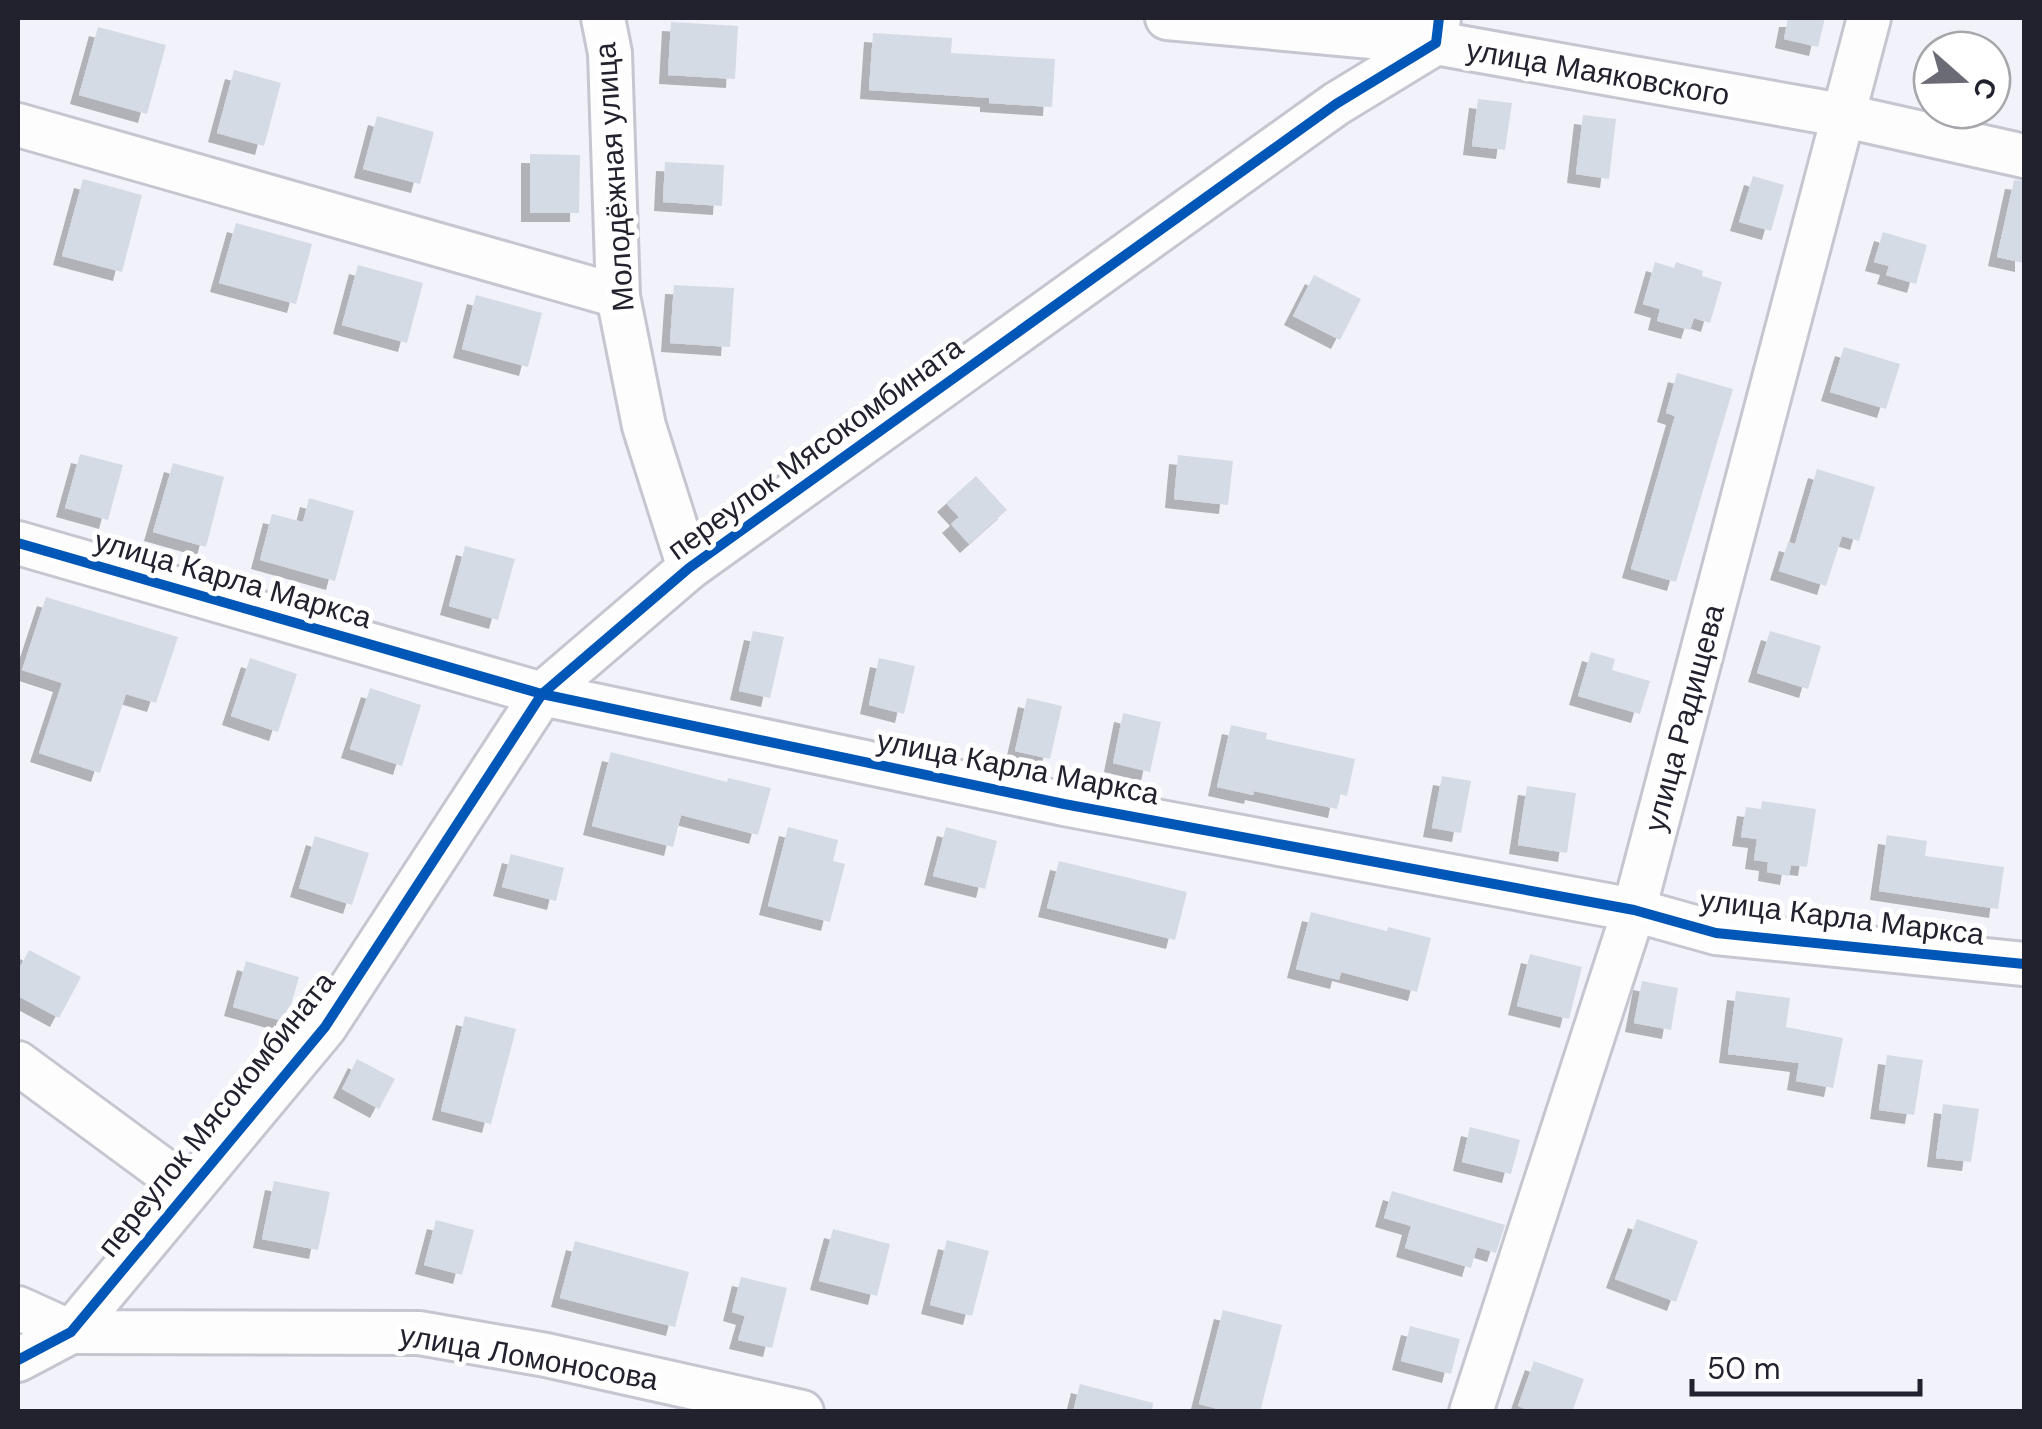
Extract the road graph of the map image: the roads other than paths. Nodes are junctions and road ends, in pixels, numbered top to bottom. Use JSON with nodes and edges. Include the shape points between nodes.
{"nodes":[{"id":1,"x":603,"y":18,"type":"edge"},
{"id":2,"x":1166,"y":18,"type":"edge"},
{"id":3,"x":1869,"y":18,"type":"edge"},
{"id":4,"x":1437,"y":30,"type":"edge"},
{"id":5,"x":1841,"y":115,"type":"junction"},
{"id":6,"x":18,"y":124,"type":"edge"},
{"id":7,"x":2024,"y":156,"type":"edge"},
{"id":8,"x":618,"y":296,"type":"junction"},
{"id":9,"x":18,"y":543,"type":"edge"},
{"id":10,"x":690,"y":568,"type":"junction"},
{"id":11,"x":542,"y":694,"type":"junction"},
{"id":12,"x":1634,"y":910,"type":"junction"},
{"id":13,"x":2024,"y":964,"type":"edge"},
{"id":14,"x":18,"y":1063,"type":"edge"},
{"id":15,"x":189,"y":1189,"type":"junction"},
{"id":16,"x":18,"y":1308,"type":"edge"},
{"id":17,"x":71,"y":1332,"type":"junction"},
{"id":18,"x":18,"y":1360,"type":"edge"},
{"id":19,"x":802,"y":1412,"type":"edge"},
{"id":20,"x":1471,"y":1412,"type":"edge"}],
"edges":[{"from":1,"to":8,"type":"street","name":"Молодёжная улица","via":[[610,53]]},
{"from":2,"to":4,"type":"street","name":"улица Маяковского"},
{"from":3,"to":5,"type":"street","name":"улица Радищева"},
{"from":4,"to":5,"type":"street","name":"улица Маяковского"},
{"from":4,"to":10,"type":"street","name":"переулок Мясокомбината"},
{"from":5,"to":7,"type":"street","name":"улица Маяковского"},
{"from":5,"to":12,"type":"street","name":"улица Радищева"},
{"from":6,"to":8,"type":"street"},
{"from":8,"to":10,"type":"street","name":"Молодёжная улица","via":[[644,426]]},
{"from":9,"to":11,"type":"street","name":"улица Карла Маркса"},
{"from":10,"to":11,"type":"street","name":"переулок Мясокомбината"},
{"from":11,"to":12,"type":"street","name":"улица Карла Маркса","via":[[1064,804]]},
{"from":11,"to":15,"type":"street","name":"переулок Мясокомбината","via":[[325,1027]]},
{"from":12,"to":13,"type":"street","name":"улица Карла Маркса","via":[[1716,933]]},
{"from":12,"to":20,"type":"street","name":"улица Радищева"},
{"from":14,"to":15,"type":"street"},
{"from":15,"to":17,"type":"street","name":"переулок Мясокомбината"},
{"from":16,"to":17,"type":"street","name":"улица Ломоносова"},
{"from":17,"to":18,"type":"street","name":"переулок Мясокомбината"},
{"from":17,"to":19,"type":"street","name":"улица Ломоносова","via":[[418,1333]]}]}
